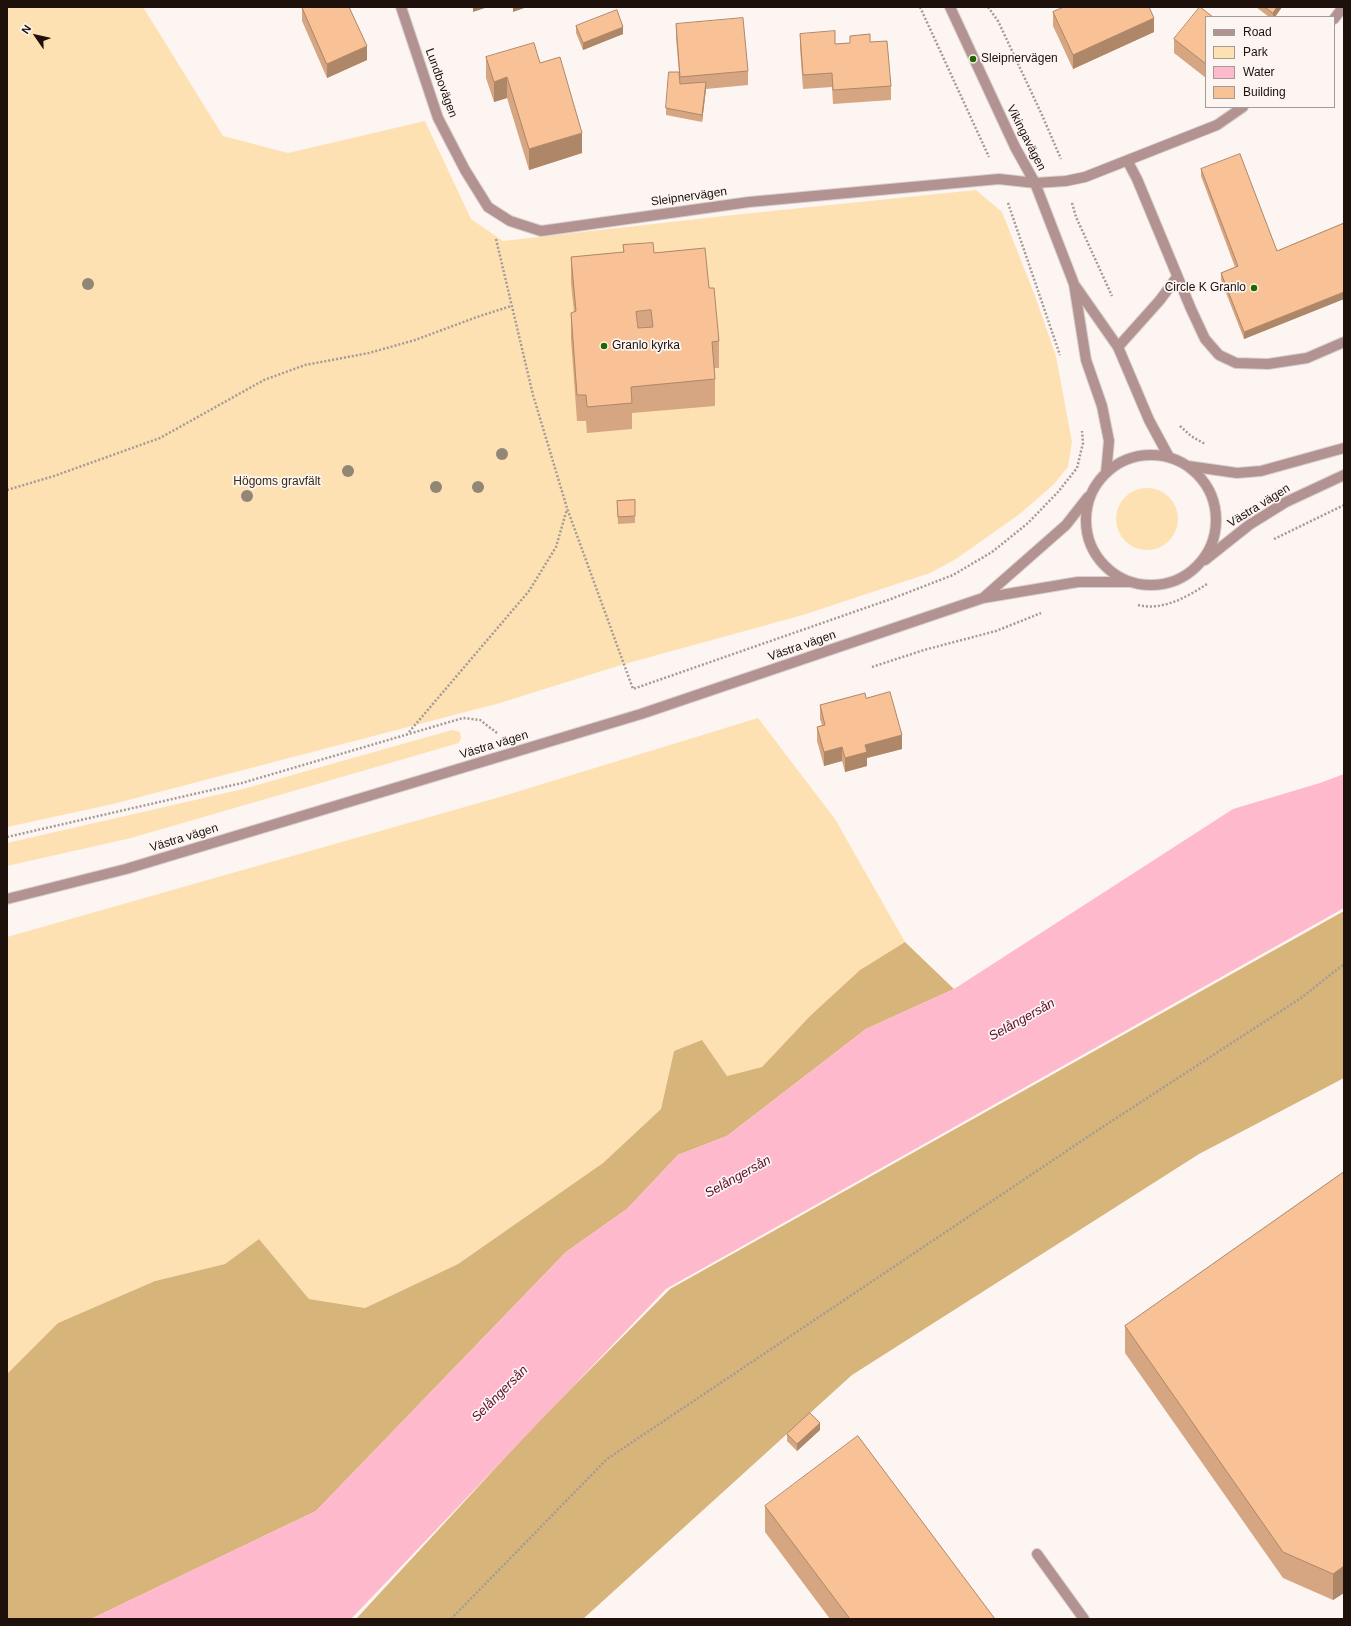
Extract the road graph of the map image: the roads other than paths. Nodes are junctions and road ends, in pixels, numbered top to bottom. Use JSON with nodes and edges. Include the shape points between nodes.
{"nodes":[{"id":1,"x":401,"y":7,"type":"edge"},
{"id":2,"x":950,"y":7,"type":"edge"},
{"id":3,"x":1343,"y":7,"type":"edge"},
{"id":4,"x":1335,"y":18,"type":"edge"},
{"id":5,"x":1242,"y":108,"type":"edge"},
{"id":6,"x":1128,"y":162,"type":"junction"},
{"id":7,"x":1035,"y":183,"type":"junction"},
{"id":8,"x":488,"y":206,"type":"joint"},
{"id":9,"x":1177,"y":277,"type":"junction"},
{"id":10,"x":1074,"y":284,"type":"junction"},
{"id":11,"x":1344,"y":342,"type":"edge"},
{"id":12,"x":1118,"y":347,"type":"junction"},
{"id":13,"x":1344,"y":448,"type":"edge"},
{"id":14,"x":1169,"y":457,"type":"junction"},
{"id":15,"x":1188,"y":466,"type":"junction"},
{"id":16,"x":1106,"y":473,"type":"junction"},
{"id":17,"x":1344,"y":475,"type":"edge"},
{"id":18,"x":1090,"y":495,"type":"junction"},
{"id":19,"x":1194,"y":569,"type":"junction"},
{"id":20,"x":1131,"y":582,"type":"junction"},
{"id":21,"x":983,"y":598,"type":"junction"},
{"id":22,"x":7,"y":899,"type":"edge"},
{"id":23,"x":1037,"y":1554,"type":"dead end"},
{"id":24,"x":1084,"y":1619,"type":"edge"}],
"edges":[{"from":1,"to":8,"type":"street","name":"Lundbovägen","via":[[438,118],[465,170]]},
{"from":2,"to":7,"type":"street","name":"Vikingavägen","via":[[1015,147]]},
{"from":3,"to":4,"type":"street"},
{"from":5,"to":6,"type":"street","name":"Sleipnervägen","via":[[1217,125]]},
{"from":6,"to":7,"type":"street","name":"Sleipnervägen","via":[[1086,177]]},
{"from":6,"to":9,"type":"street"},
{"from":7,"to":8,"type":"street","name":"Sleipnervägen","via":[[999,179],[749,202],[540,231],[510,221]]},
{"from":7,"to":10,"type":"street","name":"Vikingavägen"},
{"from":9,"to":11,"type":"street","via":[[1205,339],[1219,355],[1236,363],[1268,364],[1307,358]]},
{"from":9,"to":12,"type":"street"},
{"from":10,"to":12,"type":"street","name":"Vikingavägen"},
{"from":10,"to":16,"type":"street","name":"Vikingavägen","via":[[1086,360],[1102,406],[1109,441]]},
{"from":12,"to":14,"type":"street","name":"Vikingavägen","via":[[1149,420]]},
{"from":13,"to":15,"type":"street","name":"Västra vägen","via":[[1261,471],[1237,473]]},
{"from":14,"to":15,"type":"street"},
{"from":14,"to":16,"type":"street","via":[[1151,454],[1132,458],[1121,462]]},
{"from":15,"to":19,"type":"street","via":[[1200,476],[1209,489],[1216,510],[1213,541],[1208,552]]},
{"from":16,"to":18,"type":"street"},
{"from":17,"to":19,"type":"street","name":"Västra vägen","via":[[1286,502],[1249,525]]},
{"from":18,"to":20,"type":"street","via":[[1086,520],[1088,536],[1096,555],[1106,567]]},
{"from":18,"to":21,"type":"street","name":"Västra vägen","via":[[1066,525]]},
{"from":19,"to":20,"type":"street","via":[[1166,584]]},
{"from":20,"to":21,"type":"street","name":"Västra vägen","via":[[1078,582]]},
{"from":21,"to":22,"type":"street","name":"Västra vägen","via":[[641,714],[134,867]]},
{"from":23,"to":24,"type":"street"}]}
